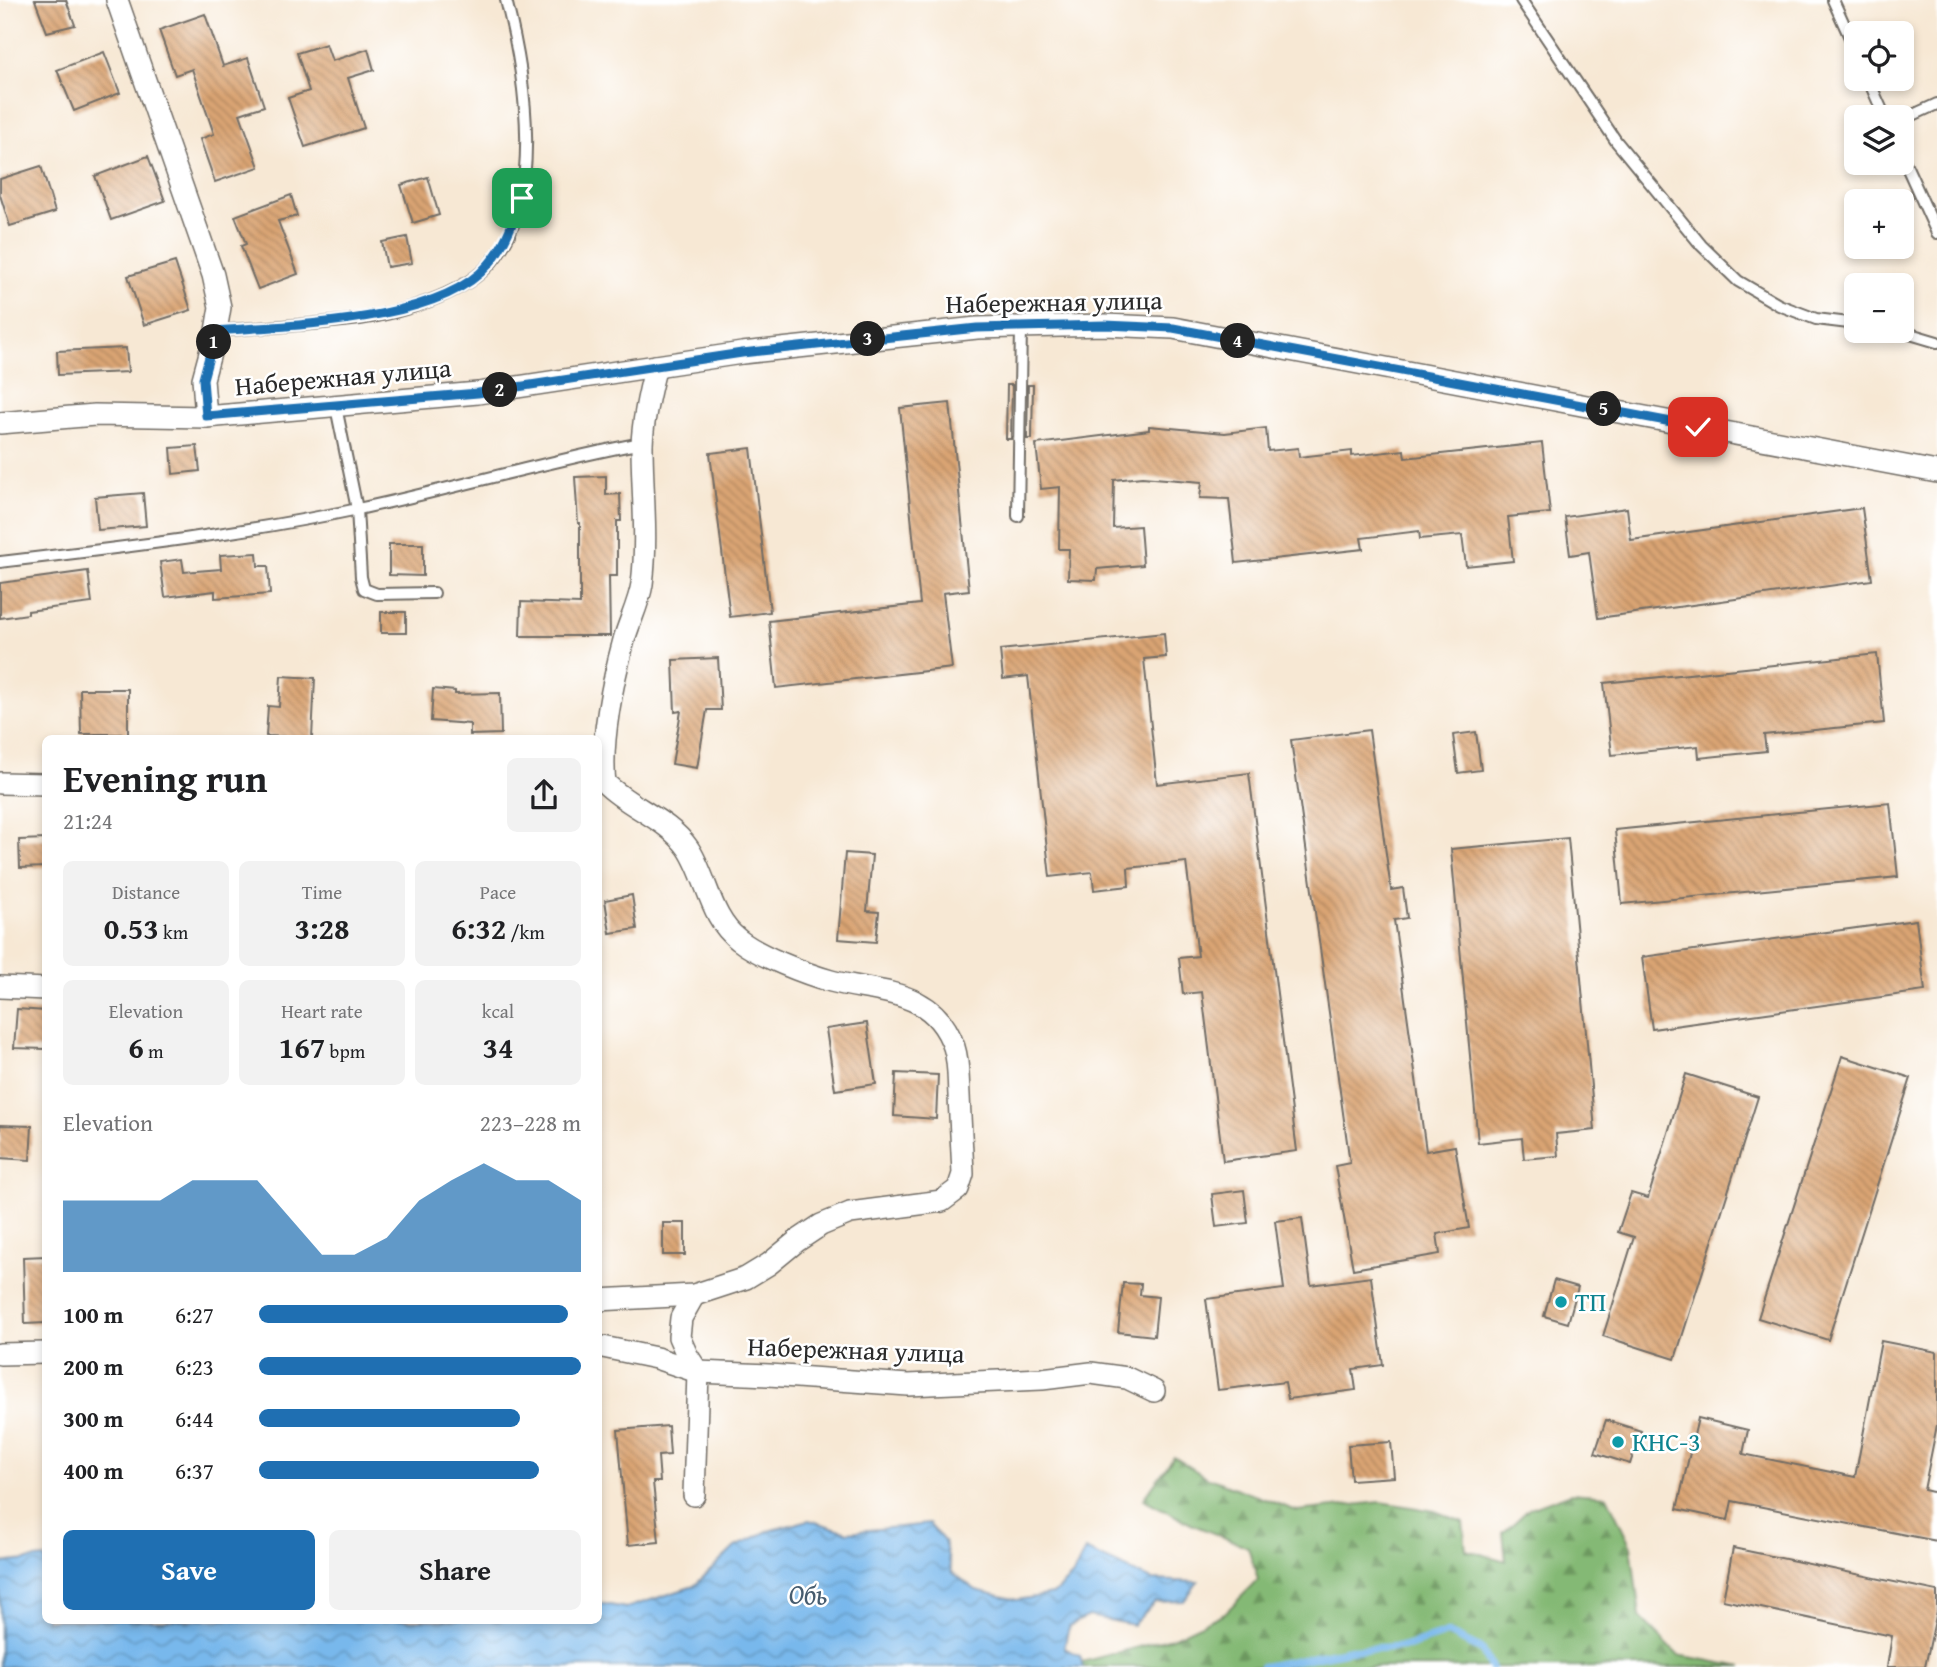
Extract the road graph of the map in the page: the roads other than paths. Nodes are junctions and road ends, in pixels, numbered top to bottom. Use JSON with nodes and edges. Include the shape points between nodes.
{"nodes":[{"id":1,"x":117,"y":0,"type":"edge"},
{"id":2,"x":506,"y":0,"type":"edge"},
{"id":3,"x":1521,"y":0,"type":"edge"},
{"id":4,"x":1833,"y":0,"type":"edge"},
{"id":5,"x":1844,"y":24,"type":"edge"},
{"id":6,"x":1937,"y":104,"type":"edge"},
{"id":7,"x":1914,"y":115,"type":"edge"},
{"id":8,"x":1911,"y":175,"type":"edge"},
{"id":9,"x":1937,"y":233,"type":"edge"},
{"id":10,"x":1844,"y":322,"type":"edge"},
{"id":11,"x":1021,"y":327,"type":"junction"},
{"id":12,"x":216,"y":331,"type":"junction"},
{"id":13,"x":1914,"y":335,"type":"edge"},
{"id":14,"x":1937,"y":342,"type":"edge"},
{"id":15,"x":656,"y":366,"type":"junction"},
{"id":16,"x":336,"y":407,"type":"junction"},
{"id":17,"x":206,"y":416,"type":"junction"},
{"id":18,"x":0,"y":423,"type":"edge"},
{"id":19,"x":642,"y":443,"type":"junction"},
{"id":20,"x":1937,"y":472,"type":"edge"},
{"id":21,"x":357,"y":509,"type":"junction"},
{"id":22,"x":1018,"y":516,"type":"dead end"},
{"id":23,"x":0,"y":562,"type":"edge"},
{"id":24,"x":434,"y":593,"type":"dead end"},
{"id":25,"x":602,"y":751,"type":"edge"},
{"id":26,"x":602,"y":770,"type":"edge"},
{"id":27,"x":0,"y":783,"type":"edge"},
{"id":28,"x":42,"y":784,"type":"edge"},
{"id":29,"x":0,"y":987,"type":"edge"},
{"id":30,"x":42,"y":989,"type":"edge"},
{"id":31,"x":694,"y":1295,"type":"junction"},
{"id":32,"x":602,"y":1300,"type":"edge"},
{"id":33,"x":602,"y":1347,"type":"edge"},
{"id":34,"x":42,"y":1353,"type":"edge"},
{"id":35,"x":0,"y":1354,"type":"edge"},
{"id":36,"x":698,"y":1373,"type":"junction"},
{"id":37,"x":1154,"y":1391,"type":"dead end"},
{"id":38,"x":694,"y":1496,"type":"dead end"}],
"edges":[{"from":1,"to":12,"type":"street","name":"Набережная улица","via":[[213,275],[220,307]]},
{"from":2,"to":12,"type":"lane","via":[[526,112],[524,169],[522,198],[506,239],[488,267],[462,286],[419,304],[362,318]]},
{"from":3,"to":10,"type":"lane","via":[[1616,141],[1738,281],[1779,305],[1816,319]]},
{"from":4,"to":5,"type":"lane"},
{"from":6,"to":7,"type":"lane"},
{"from":8,"to":9,"type":"lane"},
{"from":11,"to":15,"type":"street","name":"Набережная улица","via":[[866,339]]},
{"from":11,"to":20,"type":"street","name":"Набережная улица","via":[[1173,328]]},
{"from":11,"to":22,"type":"lane"},
{"from":12,"to":17,"type":"street","name":"Набережная улица","via":[[203,379]]},
{"from":13,"to":14,"type":"lane"},
{"from":15,"to":16,"type":"street","name":"Набережная улица","via":[[478,393]]},
{"from":15,"to":19,"type":"street"},
{"from":16,"to":17,"type":"street","name":"Набережная улица"},
{"from":16,"to":21,"type":"lane"},
{"from":17,"to":18,"type":"street","name":"Набережная улица","via":[[95,415]]},
{"from":19,"to":21,"type":"lane"},
{"from":19,"to":25,"type":"street","via":[[645,540],[641,588],[623,643]]},
{"from":21,"to":23,"type":"lane","via":[[165,542]]},
{"from":21,"to":24,"type":"lane","via":[[364,589],[377,594]]},
{"from":26,"to":31,"type":"street","via":[[605,783],[671,828],[688,848],[718,915],[738,940],[830,981],[894,992],[917,1002],[935,1013],[946,1029],[958,1068],[963,1174],[958,1189],[942,1201],[850,1213],[797,1241],[746,1278]]},
{"from":27,"to":28,"type":"street"},
{"from":29,"to":30,"type":"street"},
{"from":31,"to":32,"type":"street"},
{"from":31,"to":36,"type":"street","via":[[681,1318],[679,1337]]},
{"from":33,"to":36,"type":"street","name":"Набережная улица"},
{"from":34,"to":35,"type":"street"},
{"from":36,"to":37,"type":"street","name":"Набережная улица","via":[[908,1385],[1091,1373],[1128,1378]]},
{"from":36,"to":38,"type":"street"}]}
